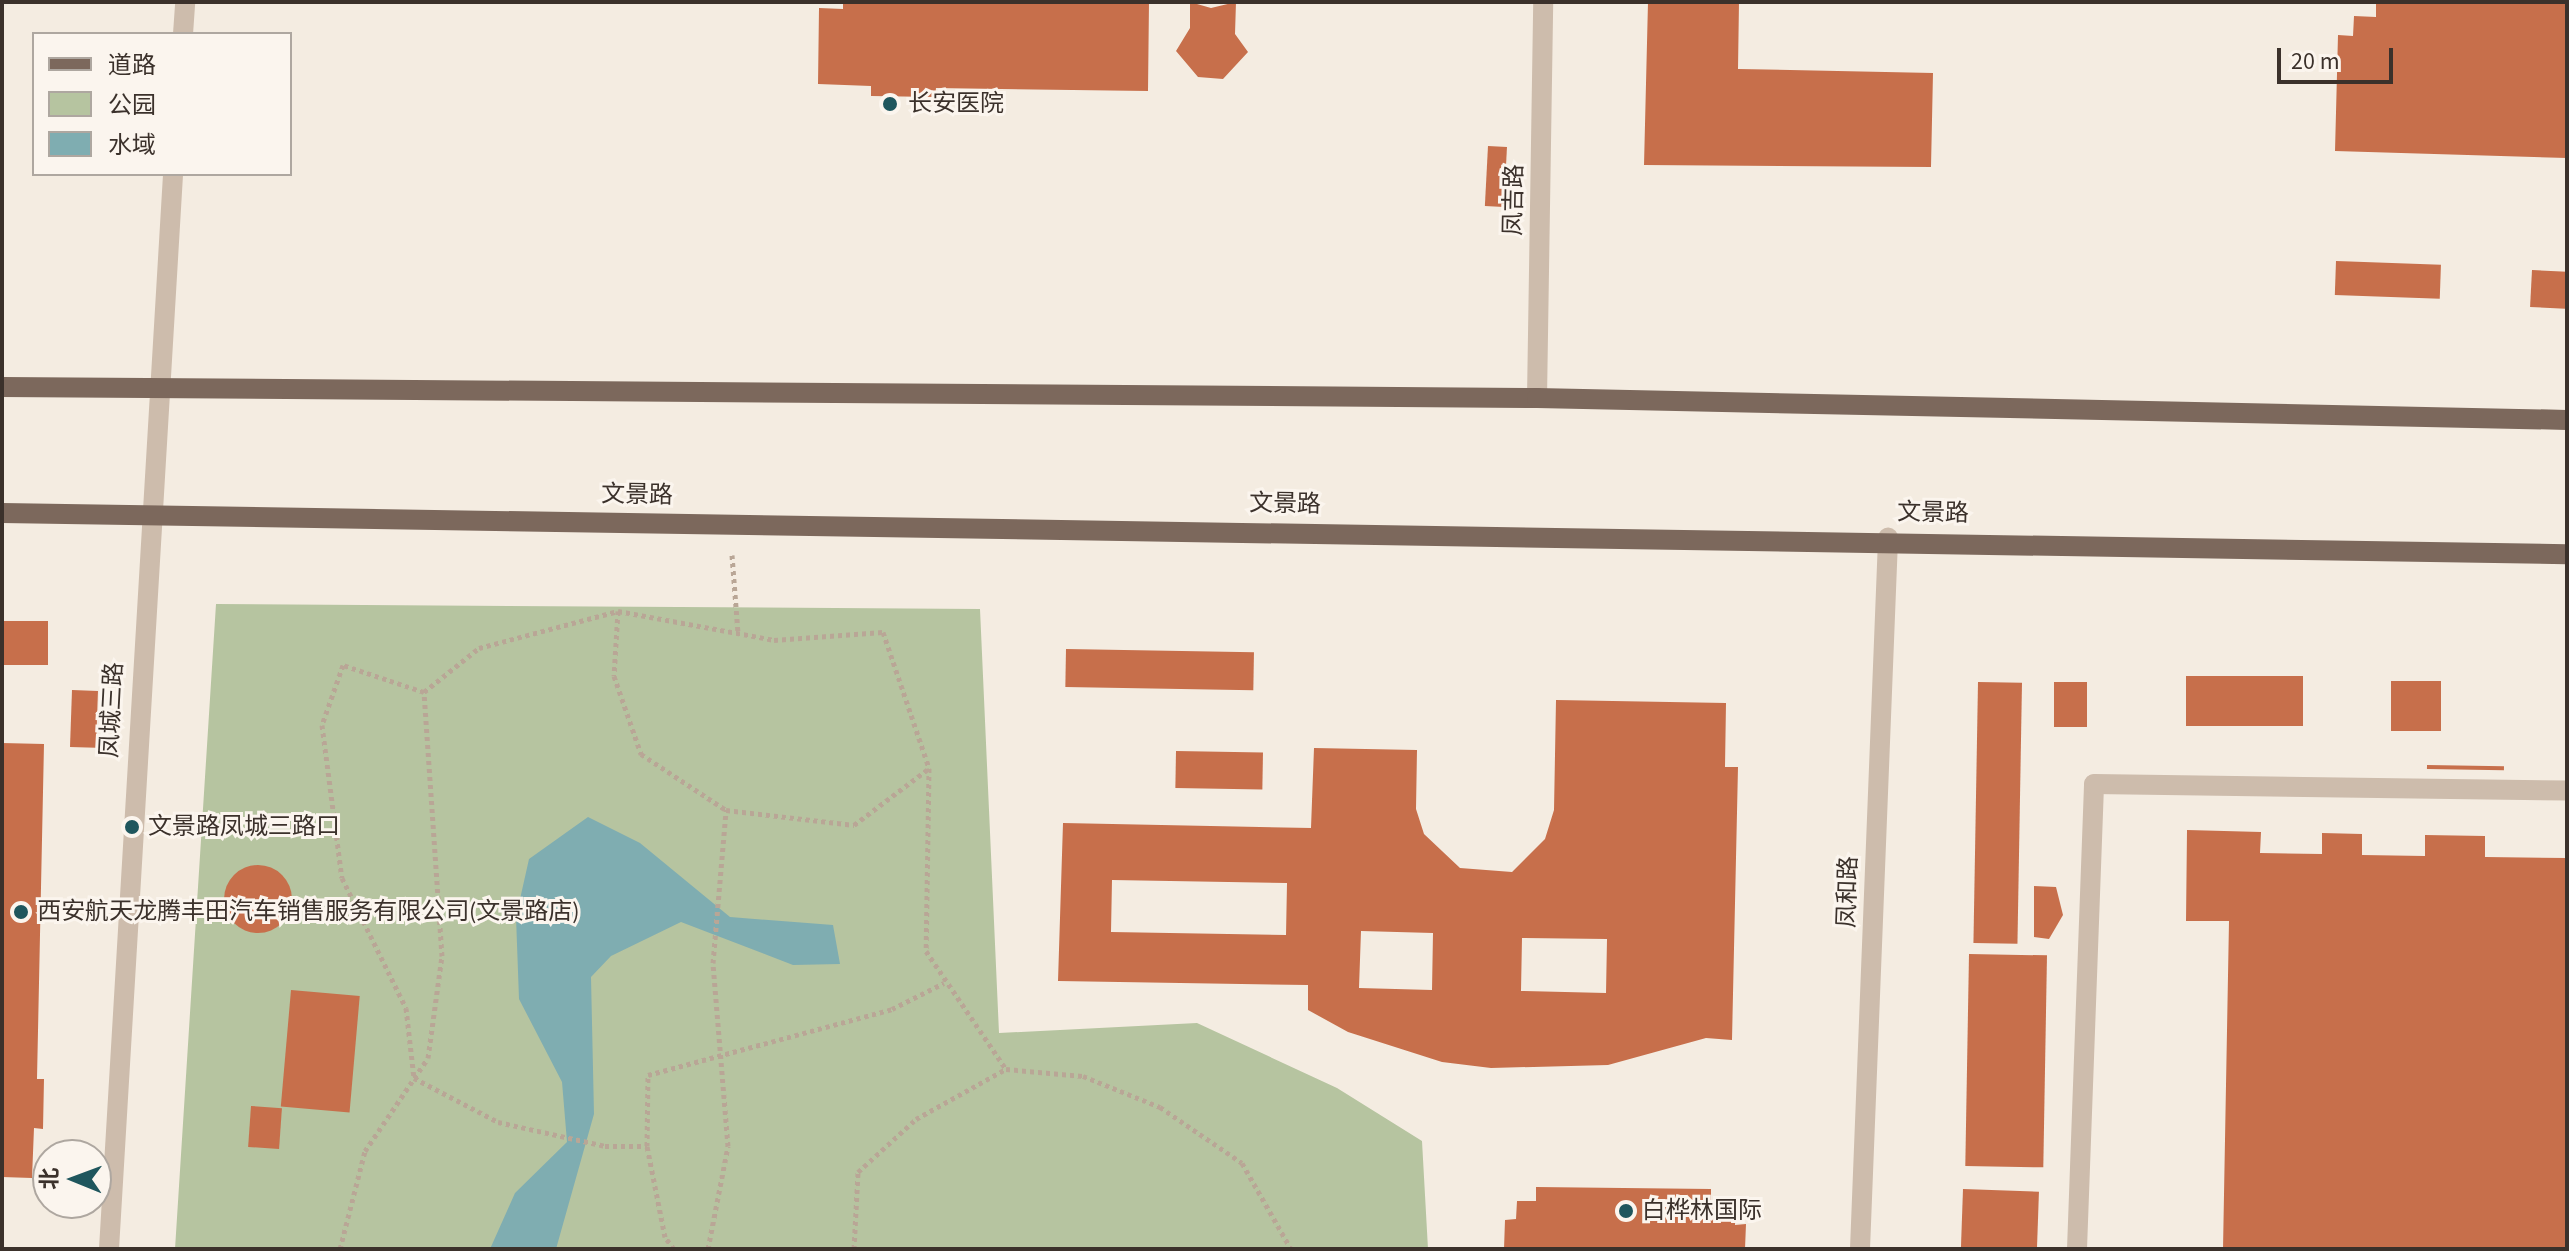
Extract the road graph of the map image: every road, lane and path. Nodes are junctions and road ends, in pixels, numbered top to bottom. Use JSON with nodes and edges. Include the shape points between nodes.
{"nodes":[{"id":1,"x":185,"y":2,"type":"edge"},
{"id":2,"x":1543,"y":2,"type":"edge"},
{"id":3,"x":183,"y":32,"type":"edge"},
{"id":4,"x":173,"y":176,"type":"edge"},
{"id":5,"x":2,"y":387,"type":"edge"},
{"id":6,"x":159,"y":390,"type":"junction"},
{"id":7,"x":1537,"y":398,"type":"junction"},
{"id":8,"x":2567,"y":420,"type":"edge"},
{"id":9,"x":2,"y":513,"type":"edge"},
{"id":10,"x":149,"y":515,"type":"junction"},
{"id":11,"x":729,"y":523,"type":"junction"},
{"id":12,"x":1888,"y":538,"type":"junction"},
{"id":13,"x":2567,"y":554,"type":"edge"},
{"id":14,"x":618,"y":611,"type":"junction"},
{"id":15,"x":738,"y":633,"type":"junction"},
{"id":16,"x":424,"y":692,"type":"junction"},
{"id":17,"x":929,"y":768,"type":"junction"},
{"id":18,"x":2567,"y":791,"type":"edge"},
{"id":19,"x":726,"y":810,"type":"junction"},
{"id":20,"x":944,"y":983,"type":"junction"},
{"id":21,"x":721,"y":1056,"type":"junction"},
{"id":22,"x":1006,"y":1069,"type":"junction"},
{"id":23,"x":414,"y":1078,"type":"junction"},
{"id":24,"x":647,"y":1146,"type":"junction"},
{"id":25,"x":109,"y":1249,"type":"edge"},
{"id":26,"x":340,"y":1249,"type":"edge"},
{"id":27,"x":674,"y":1249,"type":"edge"},
{"id":28,"x":708,"y":1249,"type":"edge"},
{"id":29,"x":854,"y":1249,"type":"edge"},
{"id":30,"x":1291,"y":1249,"type":"edge"},
{"id":31,"x":1860,"y":1249,"type":"edge"},
{"id":32,"x":2077,"y":1249,"type":"edge"}],
"edges":[{"from":1,"to":3,"type":"street"},
{"from":2,"to":7,"type":"street","name":"凤吉路"},
{"from":4,"to":6,"type":"street","name":"凤城三路"},
{"from":5,"to":6,"type":"main road"},
{"from":6,"to":7,"type":"main road"},
{"from":6,"to":10,"type":"street","name":"凤城三路"},
{"from":7,"to":8,"type":"main road"},
{"from":9,"to":10,"type":"main road","name":"文景路"},
{"from":10,"to":11,"type":"main road","name":"文景路"},
{"from":10,"to":25,"type":"street","name":"凤城三路"},
{"from":11,"to":12,"type":"main road","name":"文景路"},
{"from":11,"to":15,"type":"path"},
{"from":12,"to":13,"type":"main road","name":"文景路"},
{"from":12,"to":31,"type":"street","name":"凤和路"},
{"from":14,"to":15,"type":"path"},
{"from":14,"to":16,"type":"path","via":[[479,648]]},
{"from":14,"to":19,"type":"path","via":[[614,676],[641,754]]},
{"from":15,"to":17,"type":"path","via":[[774,640],[883,632]]},
{"from":16,"to":23,"type":"path","via":[[442,956],[428,1058]]},
{"from":16,"to":23,"type":"path","via":[[343,665],[322,725],[342,878],[406,1008]]},
{"from":17,"to":19,"type":"path","via":[[854,825]]},
{"from":17,"to":20,"type":"path","via":[[926,951]]},
{"from":18,"to":32,"type":"street","via":[[2094,784]]},
{"from":19,"to":21,"type":"path","via":[[713,963]]},
{"from":20,"to":21,"type":"path","via":[[892,1009]]},
{"from":20,"to":22,"type":"path"},
{"from":21,"to":24,"type":"path","via":[[648,1075]]},
{"from":21,"to":28,"type":"path","via":[[728,1146]]},
{"from":22,"to":29,"type":"path","via":[[916,1119],[858,1172]]},
{"from":22,"to":30,"type":"path","via":[[1083,1076],[1160,1107],[1242,1163]]},
{"from":23,"to":24,"type":"path","via":[[498,1122],[605,1146]]},
{"from":23,"to":26,"type":"path","via":[[365,1151]]},
{"from":24,"to":27,"type":"path","via":[[665,1237]]}]}
